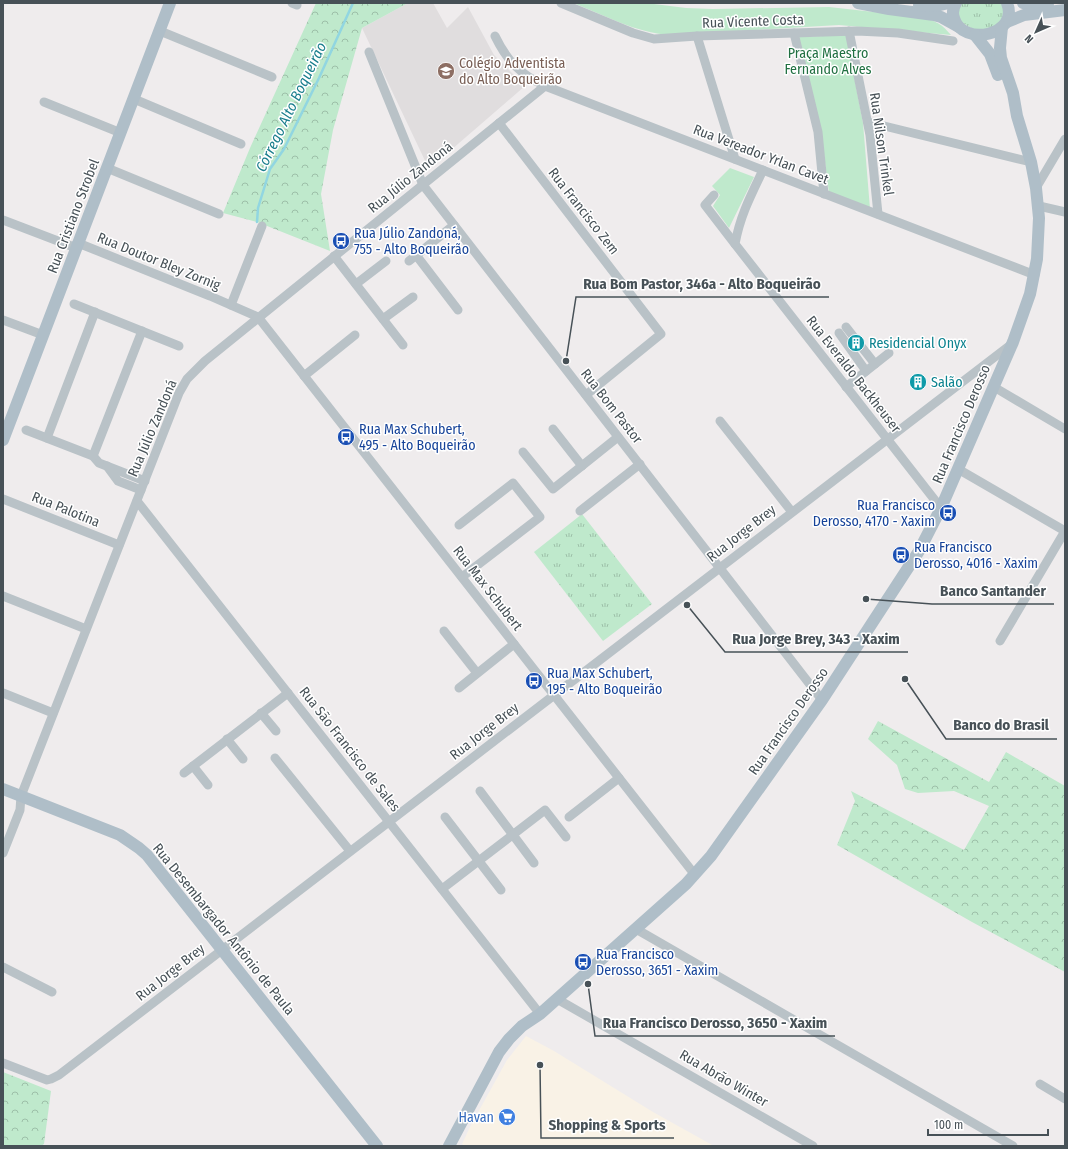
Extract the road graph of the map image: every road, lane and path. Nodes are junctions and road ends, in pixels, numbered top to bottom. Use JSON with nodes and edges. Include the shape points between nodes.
{"nodes":[{"id":1,"x":170,"y":3,"type":"edge"},
{"id":2,"x":562,"y":3,"type":"edge"},
{"id":3,"x":858,"y":3,"type":"edge"},
{"id":4,"x":891,"y":3,"type":"edge"},
{"id":5,"x":949,"y":3,"type":"edge"},
{"id":6,"x":956,"y":3,"type":"edge"},
{"id":7,"x":1007,"y":3,"type":"edge"},
{"id":8,"x":1023,"y":3,"type":"edge"},
{"id":9,"x":1065,"y":3,"type":"edge"},
{"id":10,"x":1065,"y":10,"type":"edge"},
{"id":11,"x":1005,"y":24,"type":"junction"},
{"id":12,"x":959,"y":27,"type":"junction"},
{"id":13,"x":160,"y":31,"type":"junction"},
{"id":14,"x":849,"y":31,"type":"junction"},
{"id":15,"x":794,"y":33,"type":"junction"},
{"id":16,"x":975,"y":35,"type":"junction"},
{"id":17,"x":494,"y":36,"type":"dead end"},
{"id":18,"x":697,"y":36,"type":"junction"},
{"id":19,"x":953,"y":41,"type":"dead end"},
{"id":20,"x":369,"y":52,"type":"dead end"},
{"id":21,"x":272,"y":77,"type":"dead end"},
{"id":22,"x":545,"y":86,"type":"junction"},
{"id":23,"x":134,"y":99,"type":"junction"},
{"id":24,"x":44,"y":102,"type":"dead end"},
{"id":25,"x":1017,"y":116,"type":"junction"},
{"id":26,"x":868,"y":122,"type":"junction"},
{"id":27,"x":499,"y":123,"type":"junction"},
{"id":28,"x":121,"y":133,"type":"junction"},
{"id":29,"x":1065,"y":139,"type":"edge"},
{"id":30,"x":241,"y":144,"type":"dead end"},
{"id":31,"x":735,"y":159,"type":"junction"},
{"id":32,"x":1031,"y":162,"type":"junction"},
{"id":33,"x":107,"y":168,"type":"junction"},
{"id":34,"x":763,"y":170,"type":"junction"},
{"id":35,"x":423,"y":184,"type":"junction"},
{"id":36,"x":1036,"y":188,"type":"junction"},
{"id":37,"x":824,"y":194,"type":"junction"},
{"id":38,"x":714,"y":195,"type":"dead end"},
{"id":39,"x":1038,"y":206,"type":"junction"},
{"id":40,"x":1065,"y":212,"type":"edge"},
{"id":41,"x":218,"y":214,"type":"dead end"},
{"id":42,"x":878,"y":214,"type":"junction"},
{"id":43,"x":3,"y":220,"type":"edge"},
{"id":44,"x":454,"y":225,"type":"junction"},
{"id":45,"x":262,"y":226,"type":"dead end"},
{"id":46,"x":735,"y":244,"type":"junction"},
{"id":47,"x":78,"y":246,"type":"junction"},
{"id":48,"x":334,"y":256,"type":"junction"},
{"id":49,"x":386,"y":261,"type":"dead end"},
{"id":50,"x":1035,"y":275,"type":"junction"},
{"id":51,"x":356,"y":284,"type":"junction"},
{"id":52,"x":413,"y":297,"type":"dead end"},
{"id":53,"x":74,"y":304,"type":"dead end"},
{"id":54,"x":231,"y":305,"type":"junction"},
{"id":55,"x":458,"y":310,"type":"dead end"},
{"id":56,"x":95,"y":312,"type":"junction"},
{"id":57,"x":258,"y":317,"type":"junction"},
{"id":58,"x":383,"y":319,"type":"junction"},
{"id":59,"x":3,"y":320,"type":"edge"},
{"id":60,"x":142,"y":331,"type":"junction"},
{"id":61,"x":44,"y":335,"type":"junction"},
{"id":62,"x":355,"y":335,"type":"dead end"},
{"id":63,"x":1013,"y":342,"type":"junction"},
{"id":64,"x":403,"y":344,"type":"dead end"},
{"id":65,"x":178,"y":346,"type":"dead end"},
{"id":66,"x":889,"y":353,"type":"dead end"},
{"id":67,"x":875,"y":364,"type":"junction"},
{"id":68,"x":866,"y":371,"type":"junction"},
{"id":69,"x":304,"y":376,"type":"junction"},
{"id":70,"x":846,"y":387,"type":"junction"},
{"id":71,"x":994,"y":387,"type":"junction"},
{"id":72,"x":586,"y":395,"type":"junction"},
{"id":73,"x":7,"y":418,"type":"edge"},
{"id":74,"x":720,"y":422,"type":"dead end"},
{"id":75,"x":553,"y":429,"type":"dead end"},
{"id":76,"x":1065,"y":429,"type":"edge"},
{"id":77,"x":26,"y":430,"type":"dead end"},
{"id":78,"x":618,"y":437,"type":"junction"},
{"id":79,"x":47,"y":438,"type":"junction"},
{"id":80,"x":887,"y":439,"type":"junction"},
{"id":81,"x":3,"y":440,"type":"edge"},
{"id":82,"x":523,"y":452,"type":"dead end"},
{"id":83,"x":93,"y":456,"type":"junction"},
{"id":84,"x":640,"y":464,"type":"junction"},
{"id":85,"x":107,"y":466,"type":"junction"},
{"id":86,"x":582,"y":466,"type":"junction"},
{"id":87,"x":958,"y":469,"type":"junction"},
{"id":88,"x":145,"y":481,"type":"junction"},
{"id":89,"x":141,"y":490,"type":"junction"},
{"id":90,"x":3,"y":499,"type":"edge"},
{"id":91,"x":137,"y":501,"type":"junction"},
{"id":92,"x":941,"y":508,"type":"junction"},
{"id":93,"x":580,"y":511,"type":"dead end"},
{"id":94,"x":792,"y":512,"type":"junction"},
{"id":95,"x":459,"y":525,"type":"dead end"},
{"id":96,"x":1065,"y":531,"type":"edge"},
{"id":97,"x":120,"y":545,"type":"junction"},
{"id":98,"x":720,"y":568,"type":"junction"},
{"id":99,"x":462,"y":577,"type":"junction"},
{"id":100,"x":3,"y":596,"type":"edge"},
{"id":101,"x":86,"y":629,"type":"junction"},
{"id":102,"x":444,"y":631,"type":"dead end"},
{"id":103,"x":1000,"y":641,"type":"dead end"},
{"id":104,"x":514,"y":644,"type":"junction"},
{"id":105,"x":477,"y":673,"type":"junction"},
{"id":106,"x":459,"y":688,"type":"dead end"},
{"id":107,"x":3,"y":693,"type":"edge"},
{"id":108,"x":288,"y":693,"type":"junction"},
{"id":109,"x":554,"y":695,"type":"junction"},
{"id":110,"x":822,"y":700,"type":"junction"},
{"id":111,"x":53,"y":713,"type":"junction"},
{"id":112,"x":261,"y":713,"type":"junction"},
{"id":113,"x":276,"y":732,"type":"dead end"},
{"id":114,"x":227,"y":740,"type":"junction"},
{"id":115,"x":275,"y":758,"type":"dead end"},
{"id":116,"x":243,"y":759,"type":"dead end"},
{"id":117,"x":194,"y":766,"type":"junction"},
{"id":118,"x":184,"y":773,"type":"dead end"},
{"id":119,"x":619,"y":778,"type":"junction"},
{"id":120,"x":208,"y":785,"type":"dead end"},
{"id":121,"x":3,"y":789,"type":"edge"},
{"id":122,"x":480,"y":791,"type":"dead end"},
{"id":123,"x":21,"y":796,"type":"junction"},
{"id":124,"x":446,"y":817,"type":"dead end"},
{"id":125,"x":569,"y":818,"type":"dead end"},
{"id":126,"x":389,"y":822,"type":"junction"},
{"id":127,"x":513,"y":835,"type":"junction"},
{"id":128,"x":566,"y":837,"type":"dead end"},
{"id":129,"x":350,"y":851,"type":"junction"},
{"id":130,"x":3,"y":853,"type":"edge"},
{"id":131,"x":479,"y":861,"type":"junction"},
{"id":132,"x":534,"y":863,"type":"dead end"},
{"id":133,"x":695,"y":875,"type":"junction"},
{"id":134,"x":442,"y":889,"type":"junction"},
{"id":135,"x":501,"y":890,"type":"dead end"},
{"id":136,"x":636,"y":929,"type":"junction"},
{"id":137,"x":222,"y":950,"type":"junction"},
{"id":138,"x":3,"y":968,"type":"edge"},
{"id":139,"x":52,"y":992,"type":"dead end"},
{"id":140,"x":557,"y":999,"type":"junction"},
{"id":141,"x":540,"y":1014,"type":"junction"},
{"id":142,"x":3,"y":1063,"type":"edge"},
{"id":143,"x":1040,"y":1084,"type":"dead end"},
{"id":144,"x":1065,"y":1099,"type":"edge"},
{"id":145,"x":378,"y":1146,"type":"edge"},
{"id":146,"x":449,"y":1146,"type":"edge"},
{"id":147,"x":458,"y":1146,"type":"edge"},
{"id":148,"x":813,"y":1146,"type":"edge"},
{"id":149,"x":1013,"y":1146,"type":"edge"}],
"edges":[{"from":1,"to":13,"type":"main road","name":"Rua Cristiano Strobel"},
{"from":2,"to":18,"type":"street","name":"Rua Vicente Costa","via":[[645,37],[663,39]]},
{"from":3,"to":12,"type":"main road","via":[[934,14]]},
{"from":4,"to":5,"type":"main road","via":[[936,6]]},
{"from":6,"to":12,"type":"main road","via":[[952,13]]},
{"from":7,"to":11,"type":"main road","name":"Rua Francisco Derosso","via":[[1010,16]]},
{"from":8,"to":9,"type":"main road"},
{"from":10,"to":11,"type":"main road","via":[[1024,15]]},
{"from":11,"to":16,"type":"main road","via":[[994,32]]},
{"from":11,"to":25,"type":"main road","name":"Rua Francisco Derosso","via":[[1000,53],[1013,93]]},
{"from":12,"to":16,"type":"main road"},
{"from":13,"to":21,"type":"street"},
{"from":13,"to":23,"type":"main road","name":"Rua Cristiano Strobel"},
{"from":14,"to":15,"type":"street","name":"Rua Vicente Costa"},
{"from":14,"to":19,"type":"street","name":"Rua Vicente Costa","via":[[898,33]]},
{"from":14,"to":26,"type":"street","name":"Rua Nilson Trinkel"},
{"from":15,"to":18,"type":"street","name":"Rua Vicente Costa"},
{"from":15,"to":37,"type":"street","via":[[818,132]]},
{"from":16,"to":25,"type":"main road","name":"Rua Francisco Derosso","via":[[990,54]]},
{"from":17,"to":22,"type":"street","name":"Rua Vereador Yrlan Cavet","via":[[511,63],[529,78]]},
{"from":18,"to":31,"type":"street"},
{"from":20,"to":35,"type":"street","name":"Rua Bom Pastor"},
{"from":22,"to":27,"type":"street","name":"Rua Júlio Zandoná"},
{"from":22,"to":31,"type":"street","name":"Rua Vereador Yrlan Cavet"},
{"from":23,"to":28,"type":"main road","name":"Rua Cristiano Strobel"},
{"from":23,"to":30,"type":"street"},
{"from":24,"to":28,"type":"street"},
{"from":25,"to":32,"type":"main road","name":"Rua Francisco Derosso"},
{"from":26,"to":32,"type":"street"},
{"from":26,"to":42,"type":"street","name":"Rua Nilson Trinkel"},
{"from":27,"to":35,"type":"street","name":"Rua Júlio Zandoná"},
{"from":27,"to":72,"type":"street","name":"Rua Francisco Zem","via":[[661,334]]},
{"from":28,"to":33,"type":"main road","name":"Rua Cristiano Strobel"},
{"from":29,"to":36,"type":"street"},
{"from":31,"to":34,"type":"street","name":"Rua Vereador Yrlan Cavet"},
{"from":32,"to":36,"type":"main road","name":"Rua Francisco Derosso"},
{"from":33,"to":41,"type":"street"},
{"from":33,"to":47,"type":"main road","name":"Rua Cristiano Strobel"},
{"from":34,"to":37,"type":"street","name":"Rua Vereador Yrlan Cavet"},
{"from":34,"to":46,"type":"street","via":[[742,214]]},
{"from":35,"to":44,"type":"street","name":"Rua Bom Pastor"},
{"from":35,"to":48,"type":"street","name":"Rua Júlio Zandoná"},
{"from":36,"to":39,"type":"main road","name":"Rua Francisco Derosso"},
{"from":37,"to":42,"type":"street","name":"Rua Vereador Yrlan Cavet"},
{"from":38,"to":46,"type":"street","name":"Rua Everaldo Backheuser","via":[[705,205]]},
{"from":39,"to":40,"type":"street"},
{"from":39,"to":50,"type":"main road","name":"Rua Francisco Derosso","via":[[1039,244]]},
{"from":42,"to":50,"type":"street","name":"Rua Vereador Yrlan Cavet"},
{"from":43,"to":47,"type":"street","name":"Rua Doutor Bley Zornig","via":[[71,246]]},
{"from":44,"to":55,"type":"street","via":[[413,258]]},
{"from":44,"to":72,"type":"street","name":"Rua Bom Pastor"},
{"from":45,"to":54,"type":"street"},
{"from":46,"to":70,"type":"street","name":"Rua Everaldo Backheuser"},
{"from":47,"to":54,"type":"street","name":"Rua Doutor Bley Zornig","via":[[91,248]]},
{"from":47,"to":61,"type":"main road","name":"Rua Cristiano Strobel"},
{"from":48,"to":51,"type":"street"},
{"from":48,"to":57,"type":"street","name":"Rua Júlio Zandoná"},
{"from":49,"to":51,"type":"street"},
{"from":50,"to":63,"type":"main road","name":"Rua Francisco Derosso"},
{"from":51,"to":58,"type":"street"},
{"from":52,"to":58,"type":"street"},
{"from":53,"to":56,"type":"street"},
{"from":54,"to":57,"type":"street","name":"Rua Doutor Bley Zornig"},
{"from":56,"to":60,"type":"street"},
{"from":56,"to":79,"type":"street"},
{"from":57,"to":69,"type":"street","name":"Rua Max Schubert"},
{"from":57,"to":88,"type":"street","name":"Rua Júlio Zandoná","via":[[201,364],[187,379],[179,393]]},
{"from":58,"to":64,"type":"street"},
{"from":59,"to":61,"type":"street"},
{"from":60,"to":65,"type":"street"},
{"from":60,"to":83,"type":"street"},
{"from":61,"to":73,"type":"main road","name":"Rua Cristiano Strobel"},
{"from":62,"to":69,"type":"street"},
{"from":63,"to":71,"type":"main road","name":"Rua Francisco Derosso"},
{"from":63,"to":80,"type":"street","name":"Rua Jorge Brey"},
{"from":66,"to":67,"type":"street"},
{"from":67,"to":68,"type":"street"},
{"from":67,"to":68,"type":"street","via":[[842,330]]},
{"from":68,"to":70,"type":"street"},
{"from":69,"to":99,"type":"street","name":"Rua Max Schubert"},
{"from":70,"to":80,"type":"street","name":"Rua Everaldo Backheuser"},
{"from":71,"to":76,"type":"street"},
{"from":71,"to":87,"type":"main road","name":"Rua Francisco Derosso"},
{"from":72,"to":78,"type":"street","name":"Rua Bom Pastor"},
{"from":73,"to":81,"type":"main road","name":"Rua Cristiano Strobel"},
{"from":74,"to":94,"type":"street"},
{"from":75,"to":86,"type":"street"},
{"from":77,"to":79,"type":"street"},
{"from":78,"to":84,"type":"street","name":"Rua Bom Pastor"},
{"from":78,"to":86,"type":"street"},
{"from":79,"to":83,"type":"street"},
{"from":80,"to":92,"type":"street","name":"Rua Everaldo Backheuser"},
{"from":80,"to":94,"type":"street","name":"Rua Jorge Brey"},
{"from":82,"to":86,"type":"street","via":[[553,489]]},
{"from":83,"to":85,"type":"street","via":[[96,461]]},
{"from":84,"to":93,"type":"street"},
{"from":84,"to":98,"type":"street","name":"Rua Bom Pastor"},
{"from":85,"to":88,"type":"street"},
{"from":85,"to":89,"type":"street","via":[[118,481]]},
{"from":87,"to":92,"type":"main road","name":"Rua Francisco Derosso"},
{"from":87,"to":96,"type":"street"},
{"from":88,"to":89,"type":"street","name":"Rua Júlio Zandoná"},
{"from":89,"to":91,"type":"street","name":"Rua Júlio Zandoná"},
{"from":90,"to":97,"type":"street","name":"Rua Palotina"},
{"from":91,"to":97,"type":"street","name":"Rua Júlio Zandoná"},
{"from":91,"to":108,"type":"street","name":"Rua São Francisco de Sales"},
{"from":92,"to":110,"type":"main road","name":"Rua Francisco Derosso","via":[[919,551]]},
{"from":94,"to":98,"type":"street","name":"Rua Jorge Brey"},
{"from":95,"to":99,"type":"street","via":[[513,483],[540,517]]},
{"from":96,"to":103,"type":"street"},
{"from":97,"to":101,"type":"street","name":"Rua Júlio Zandoná"},
{"from":98,"to":109,"type":"street","name":"Rua Jorge Brey"},
{"from":98,"to":110,"type":"street","name":"Rua Bom Pastor"},
{"from":99,"to":104,"type":"street","name":"Rua Max Schubert"},
{"from":100,"to":101,"type":"street"},
{"from":101,"to":111,"type":"street","name":"Rua Júlio Zandoná"},
{"from":102,"to":105,"type":"street"},
{"from":104,"to":105,"type":"street"},
{"from":104,"to":109,"type":"street","name":"Rua Max Schubert"},
{"from":105,"to":106,"type":"street"},
{"from":107,"to":111,"type":"street"},
{"from":108,"to":112,"type":"street"},
{"from":108,"to":126,"type":"street","name":"Rua São Francisco de Sales"},
{"from":109,"to":119,"type":"street","name":"Rua Max Schubert"},
{"from":109,"to":126,"type":"street","name":"Rua Jorge Brey"},
{"from":110,"to":133,"type":"main road","name":"Rua Francisco Derosso","via":[[718,847]]},
{"from":111,"to":123,"type":"street","name":"Rua Júlio Zandoná"},
{"from":112,"to":113,"type":"street"},
{"from":112,"to":114,"type":"street"},
{"from":114,"to":116,"type":"street"},
{"from":114,"to":117,"type":"street"},
{"from":115,"to":129,"type":"street"},
{"from":117,"to":118,"type":"street"},
{"from":117,"to":120,"type":"street"},
{"from":119,"to":125,"type":"street"},
{"from":119,"to":133,"type":"street","name":"Rua Max Schubert"},
{"from":121,"to":123,"type":"main road","name":"Rua Desembargador Antônio de Paula"},
{"from":122,"to":127,"type":"street"},
{"from":123,"to":130,"type":"street","name":"Rua Júlio Zandoná","via":[[20,810]]},
{"from":123,"to":137,"type":"main road","name":"Rua Desembargador Antônio de Paula","via":[[110,830],[139,848]]},
{"from":124,"to":131,"type":"street"},
{"from":126,"to":129,"type":"street","name":"Rua Jorge Brey"},
{"from":126,"to":134,"type":"street","name":"Rua São Francisco de Sales"},
{"from":127,"to":128,"type":"street","via":[[545,810]]},
{"from":127,"to":131,"type":"street"},
{"from":127,"to":132,"type":"street"},
{"from":129,"to":137,"type":"street","name":"Rua Jorge Brey"},
{"from":131,"to":134,"type":"street"},
{"from":131,"to":135,"type":"street"},
{"from":133,"to":136,"type":"main road","name":"Rua Francisco Derosso"},
{"from":134,"to":141,"type":"street","name":"Rua São Francisco de Sales"},
{"from":136,"to":140,"type":"main road","name":"Rua Francisco Derosso"},
{"from":136,"to":149,"type":"street"},
{"from":137,"to":142,"type":"street","name":"Rua Jorge Brey","via":[[55,1078],[43,1078]]},
{"from":137,"to":145,"type":"main road","name":"Rua Desembargador Antônio de Paula"},
{"from":138,"to":139,"type":"street"},
{"from":140,"to":141,"type":"main road","name":"Rua Francisco Derosso"},
{"from":140,"to":148,"type":"street","name":"Rua Abrão Winter"},
{"from":141,"to":146,"type":"main road","name":"Rua Francisco Derosso","via":[[522,1026],[499,1052]]},
{"from":141,"to":147,"type":"main road","name":"Rua Francisco Derosso","via":[[530,1030],[514,1045],[502,1062]]},
{"from":143,"to":144,"type":"street"}]}
